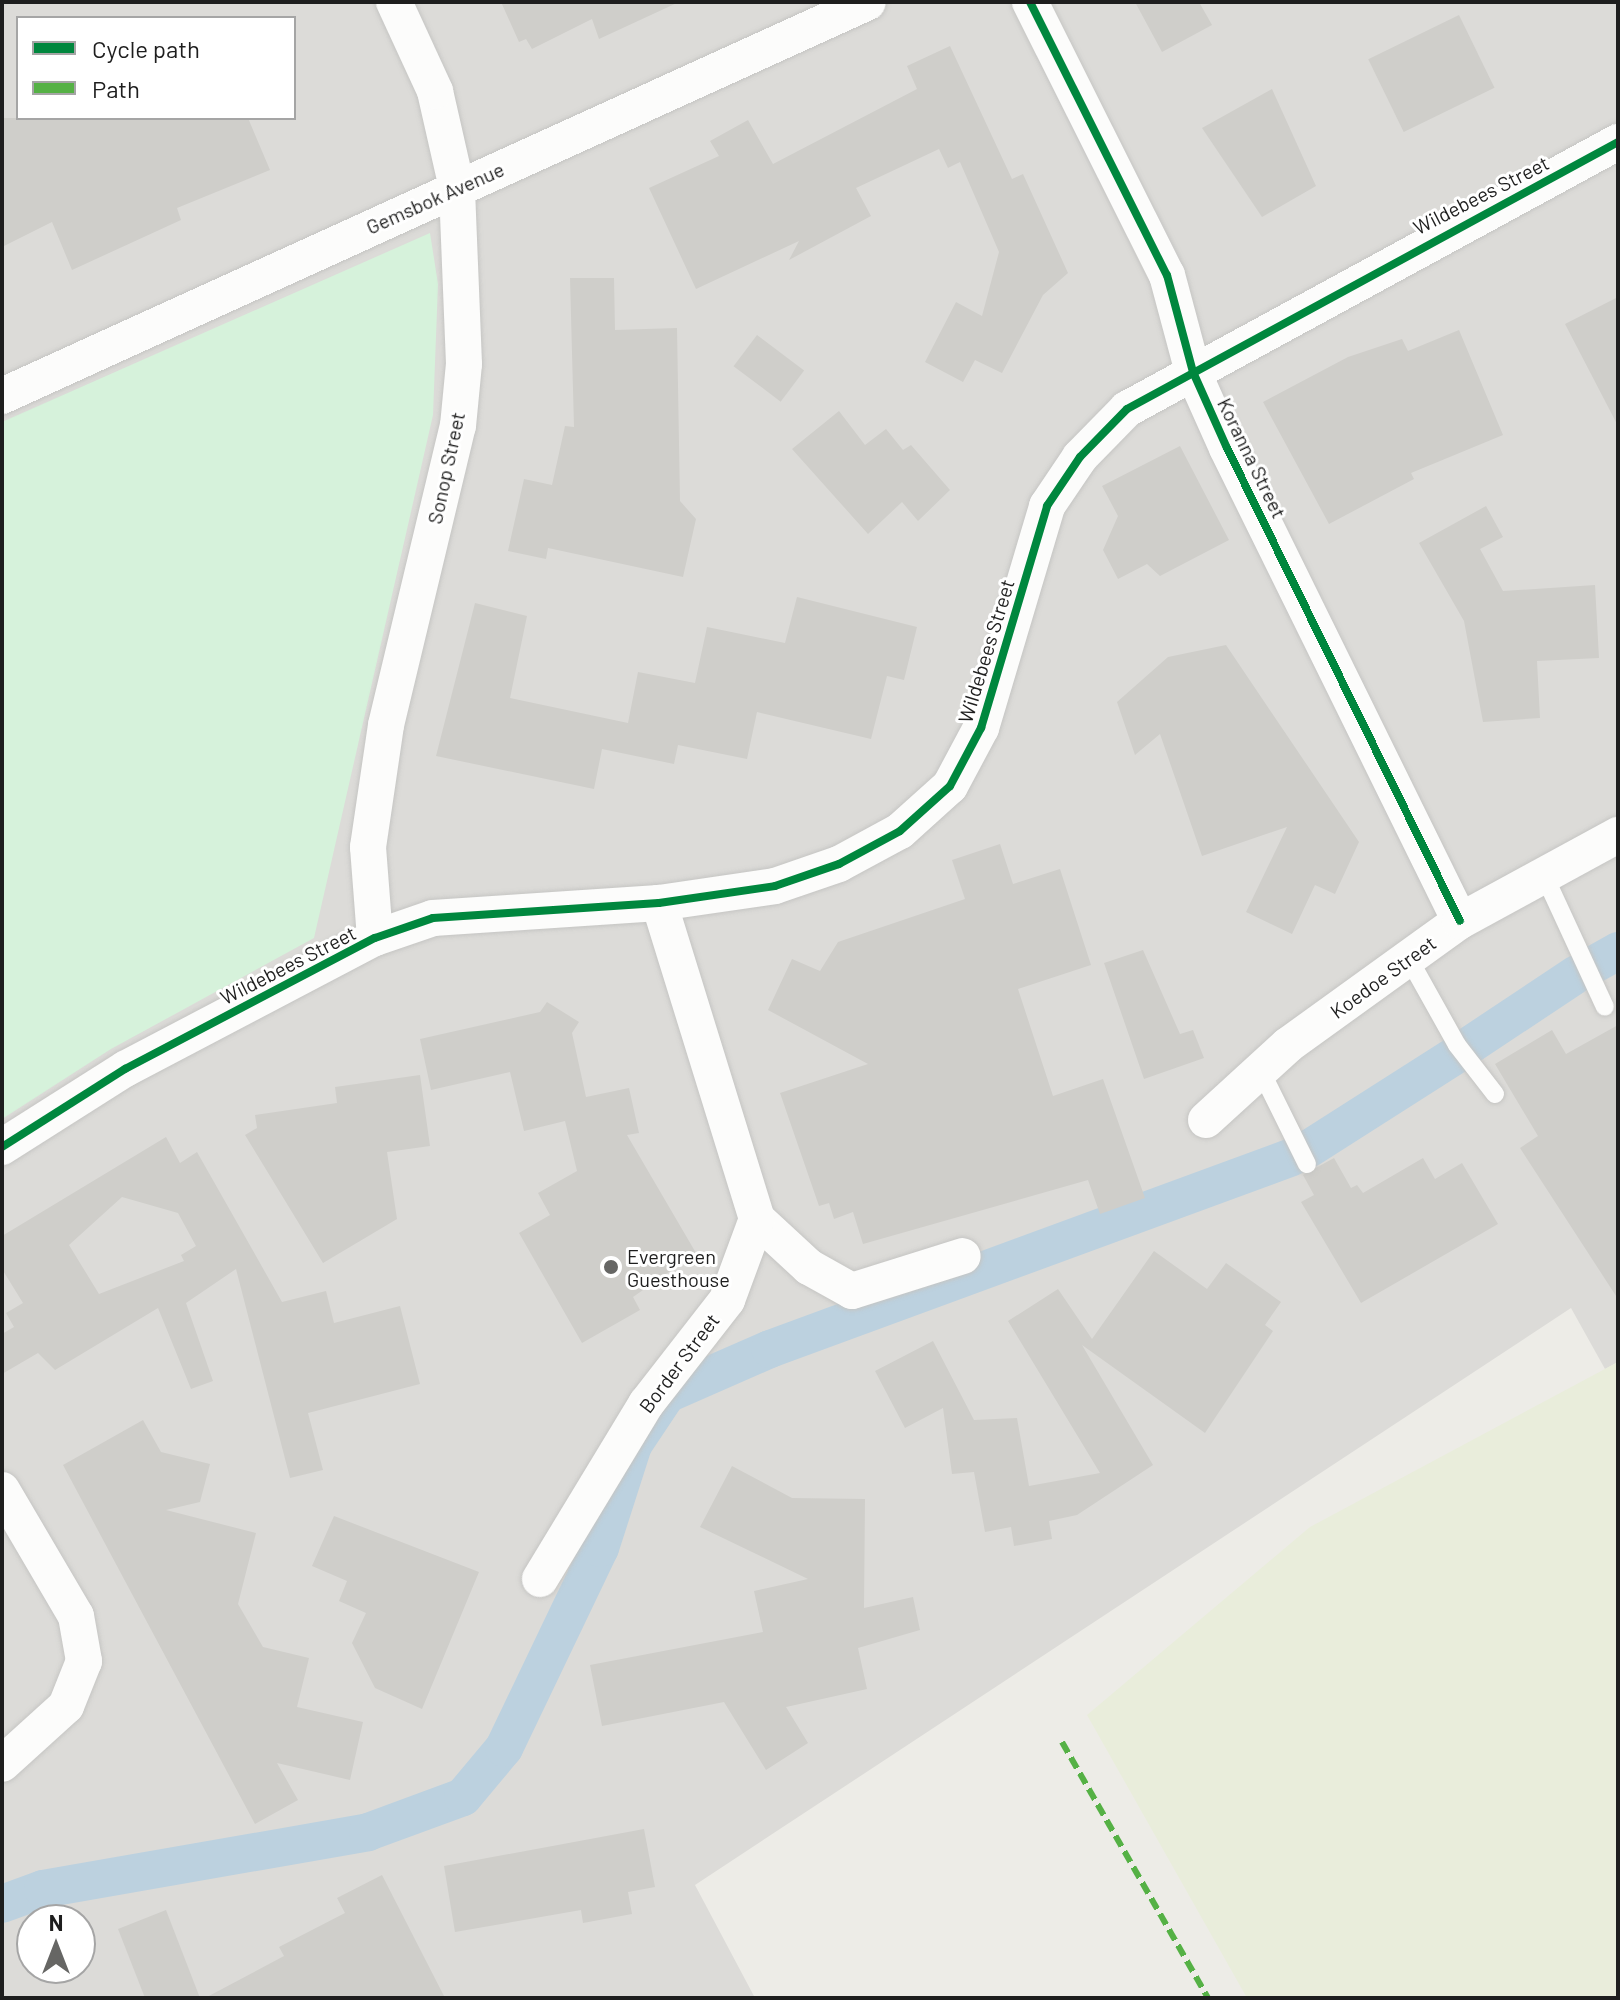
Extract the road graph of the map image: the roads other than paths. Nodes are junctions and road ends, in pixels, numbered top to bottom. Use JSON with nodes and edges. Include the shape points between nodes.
{"nodes":[{"id":1,"x":394,"y":2,"type":"edge"},
{"id":2,"x":868,"y":2,"type":"edge"},
{"id":3,"x":1030,"y":2,"type":"edge"},
{"id":4,"x":1618,"y":142,"type":"edge"},
{"id":5,"x":457,"y":188,"type":"junction"},
{"id":6,"x":1193,"y":372,"type":"junction"},
{"id":7,"x":2,"y":396,"type":"edge"},
{"id":8,"x":1618,"y":835,"type":"edge"},
{"id":9,"x":1544,"y":875,"type":"junction"},
{"id":10,"x":659,"y":903,"type":"junction"},
{"id":11,"x":1460,"y":921,"type":"junction"},
{"id":12,"x":375,"y":938,"type":"junction"},
{"id":13,"x":1409,"y":959,"type":"junction"},
{"id":14,"x":1605,"y":1007,"type":"dead end"},
{"id":15,"x":1260,"y":1069,"type":"junction"},
{"id":16,"x":1495,"y":1094,"type":"dead end"},
{"id":17,"x":1206,"y":1120,"type":"dead end"},
{"id":18,"x":2,"y":1147,"type":"edge"},
{"id":19,"x":1307,"y":1164,"type":"dead end"},
{"id":20,"x":757,"y":1219,"type":"junction"},
{"id":21,"x":963,"y":1256,"type":"dead end"},
{"id":22,"x":2,"y":1490,"type":"edge"},
{"id":23,"x":540,"y":1579,"type":"dead end"},
{"id":24,"x":2,"y":1764,"type":"edge"}],
"edges":[{"from":1,"to":5,"type":"street","name":"Sonop Street","via":[[435,91]]},
{"from":2,"to":5,"type":"street","name":"Gemsbok Avenue"},
{"from":3,"to":6,"type":"street","name":"Koranna Street","via":[[1167,275]]},
{"from":4,"to":6,"type":"street","name":"Wildebees Street"},
{"from":5,"to":7,"type":"street","name":"Gemsbok Avenue"},
{"from":5,"to":12,"type":"street","name":"Sonop Street","via":[[465,283],[458,426],[386,725],[368,847]]},
{"from":6,"to":10,"type":"street","name":"Wildebees Street","via":[[1127,409],[1080,457],[1047,506],[981,728],[950,786],[900,831],[839,864],[775,886]]},
{"from":6,"to":11,"type":"street","name":"Koranna Street"},
{"from":8,"to":9,"type":"street","name":"Koedoe Street"},
{"from":9,"to":11,"type":"street","name":"Koedoe Street"},
{"from":9,"to":14,"type":"lane"},
{"from":10,"to":12,"type":"street","name":"Wildebees Street","via":[[433,918]]},
{"from":10,"to":20,"type":"street"},
{"from":11,"to":13,"type":"street","name":"Koedoe Street"},
{"from":12,"to":18,"type":"street","name":"Wildebees Street","via":[[125,1069]]},
{"from":13,"to":15,"type":"street","name":"Koedoe Street"},
{"from":13,"to":16,"type":"lane","via":[[1457,1045]]},
{"from":15,"to":17,"type":"street","name":"Koedoe Street"},
{"from":15,"to":19,"type":"lane"},
{"from":20,"to":21,"type":"street","via":[[809,1267],[852,1291]]},
{"from":20,"to":23,"type":"street","name":"Border Street","via":[[727,1300],[646,1404]]},
{"from":22,"to":24,"type":"street","via":[[76,1616],[84,1661],[66,1706]]}]}
